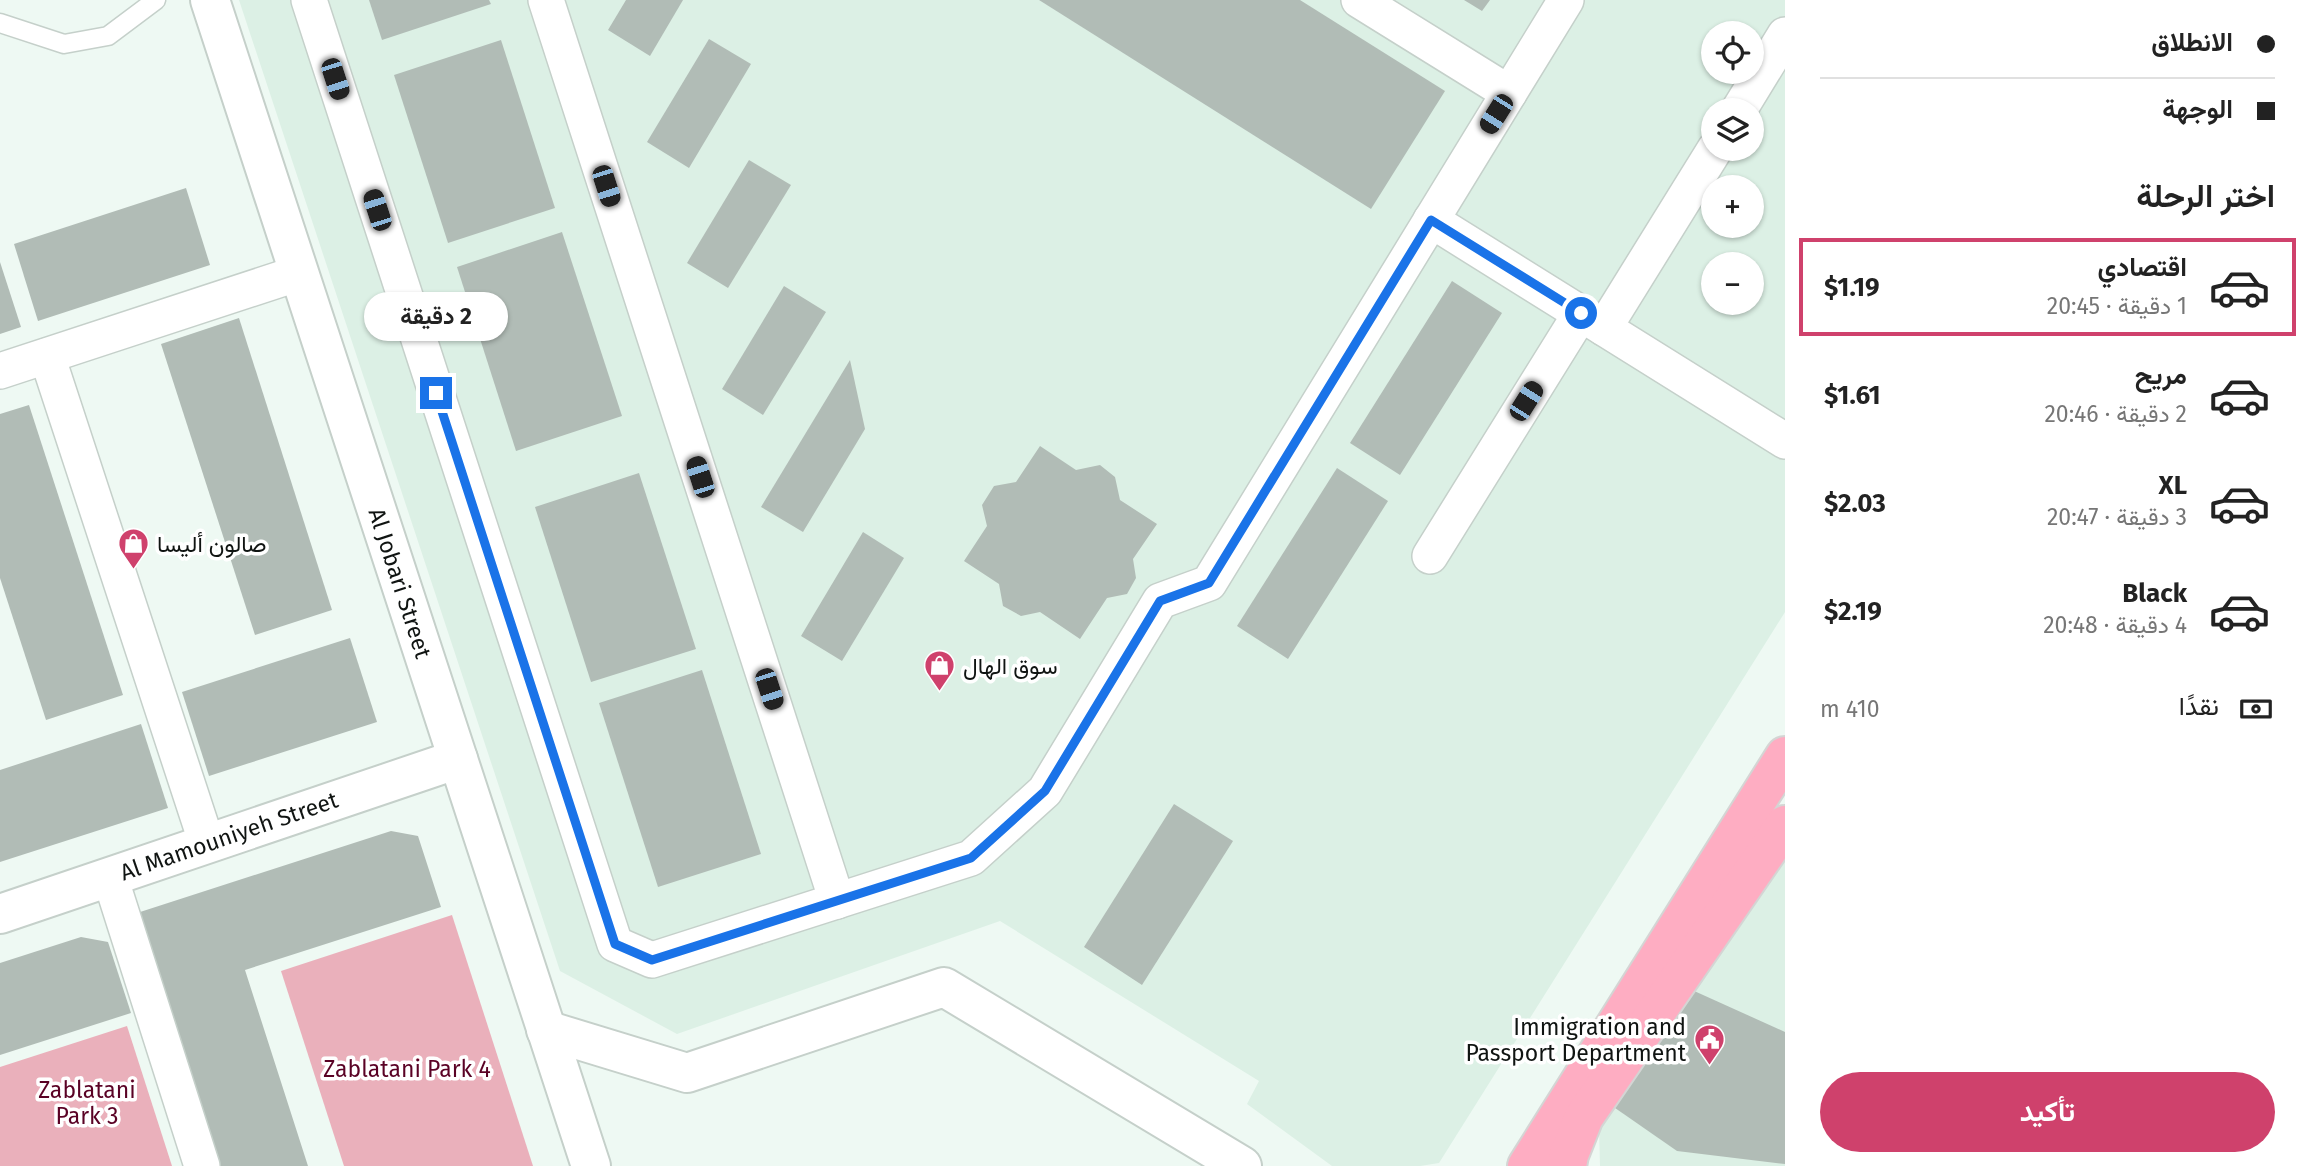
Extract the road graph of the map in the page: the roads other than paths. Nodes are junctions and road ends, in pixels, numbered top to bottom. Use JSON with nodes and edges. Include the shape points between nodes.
{"nodes":[{"id":1,"x":156,"y":0,"type":"edge"},
{"id":2,"x":210,"y":0,"type":"edge"},
{"id":3,"x":309,"y":0,"type":"edge"},
{"id":4,"x":546,"y":0,"type":"edge"},
{"id":5,"x":1359,"y":0,"type":"edge"},
{"id":6,"x":1566,"y":0,"type":"edge"},
{"id":7,"x":0,"y":23,"type":"edge"},
{"id":8,"x":1785,"y":35,"type":"edge"},
{"id":9,"x":1509,"y":93,"type":"junction"},
{"id":10,"x":1746,"y":98,"type":"edge"},
{"id":11,"x":1706,"y":161,"type":"edge"},
{"id":12,"x":1431,"y":220,"type":"junction"},
{"id":13,"x":299,"y":273,"type":"junction"},
{"id":14,"x":1592,"y":321,"type":"junction"},
{"id":15,"x":47,"y":356,"type":"junction"},
{"id":16,"x":0,"y":371,"type":"edge"},
{"id":17,"x":1785,"y":440,"type":"edge"},
{"id":18,"x":1430,"y":556,"type":"dead end"},
{"id":19,"x":1785,"y":756,"type":"edge"},
{"id":20,"x":458,"y":759,"type":"junction"},
{"id":21,"x":1785,"y":825,"type":"edge"},
{"id":22,"x":207,"y":844,"type":"junction"},
{"id":23,"x":110,"y":877,"type":"junction"},
{"id":24,"x":837,"y":901,"type":"junction"},
{"id":25,"x":0,"y":915,"type":"edge"},
{"id":26,"x":546,"y":1030,"type":"junction"},
{"id":27,"x":202,"y":1166,"type":"edge"},
{"id":28,"x":591,"y":1166,"type":"edge"},
{"id":29,"x":1242,"y":1166,"type":"edge"},
{"id":30,"x":1527,"y":1166,"type":"edge"},
{"id":31,"x":1567,"y":1166,"type":"edge"}],
"edges":[{"from":1,"to":7,"type":"lane","via":[[108,36],[64,44]]},
{"from":2,"to":13,"type":"main road","name":"Al Jobari Street"},
{"from":3,"to":24,"type":"street","via":[[615,944],[652,960]]},
{"from":4,"to":24,"type":"street"},
{"from":5,"to":9,"type":"street"},
{"from":6,"to":9,"type":"street"},
{"from":8,"to":10,"type":"street"},
{"from":9,"to":12,"type":"street"},
{"from":11,"to":14,"type":"street"},
{"from":12,"to":14,"type":"street"},
{"from":12,"to":24,"type":"street","via":[[1209,583],[1160,601],[1045,791],[971,858]]},
{"from":13,"to":15,"type":"street"},
{"from":13,"to":20,"type":"main road","name":"Al Jobari Street"},
{"from":14,"to":17,"type":"street"},
{"from":14,"to":18,"type":"street"},
{"from":15,"to":16,"type":"street"},
{"from":15,"to":22,"type":"street"},
{"from":19,"to":30,"type":"main road"},
{"from":20,"to":22,"type":"main road","name":"Al Mamouniyeh Street"},
{"from":20,"to":26,"type":"main road","name":"Al Jobari Street"},
{"from":21,"to":31,"type":"main road","via":[[1584,1117]]},
{"from":22,"to":23,"type":"main road","name":"Al Mamouniyeh Street"},
{"from":23,"to":25,"type":"main road","name":"Al Mamouniyeh Street"},
{"from":23,"to":27,"type":"street"},
{"from":26,"to":28,"type":"main road","name":"Al Jobari Street"},
{"from":26,"to":29,"type":"main road","via":[[687,1073],[944,987]]}]}
